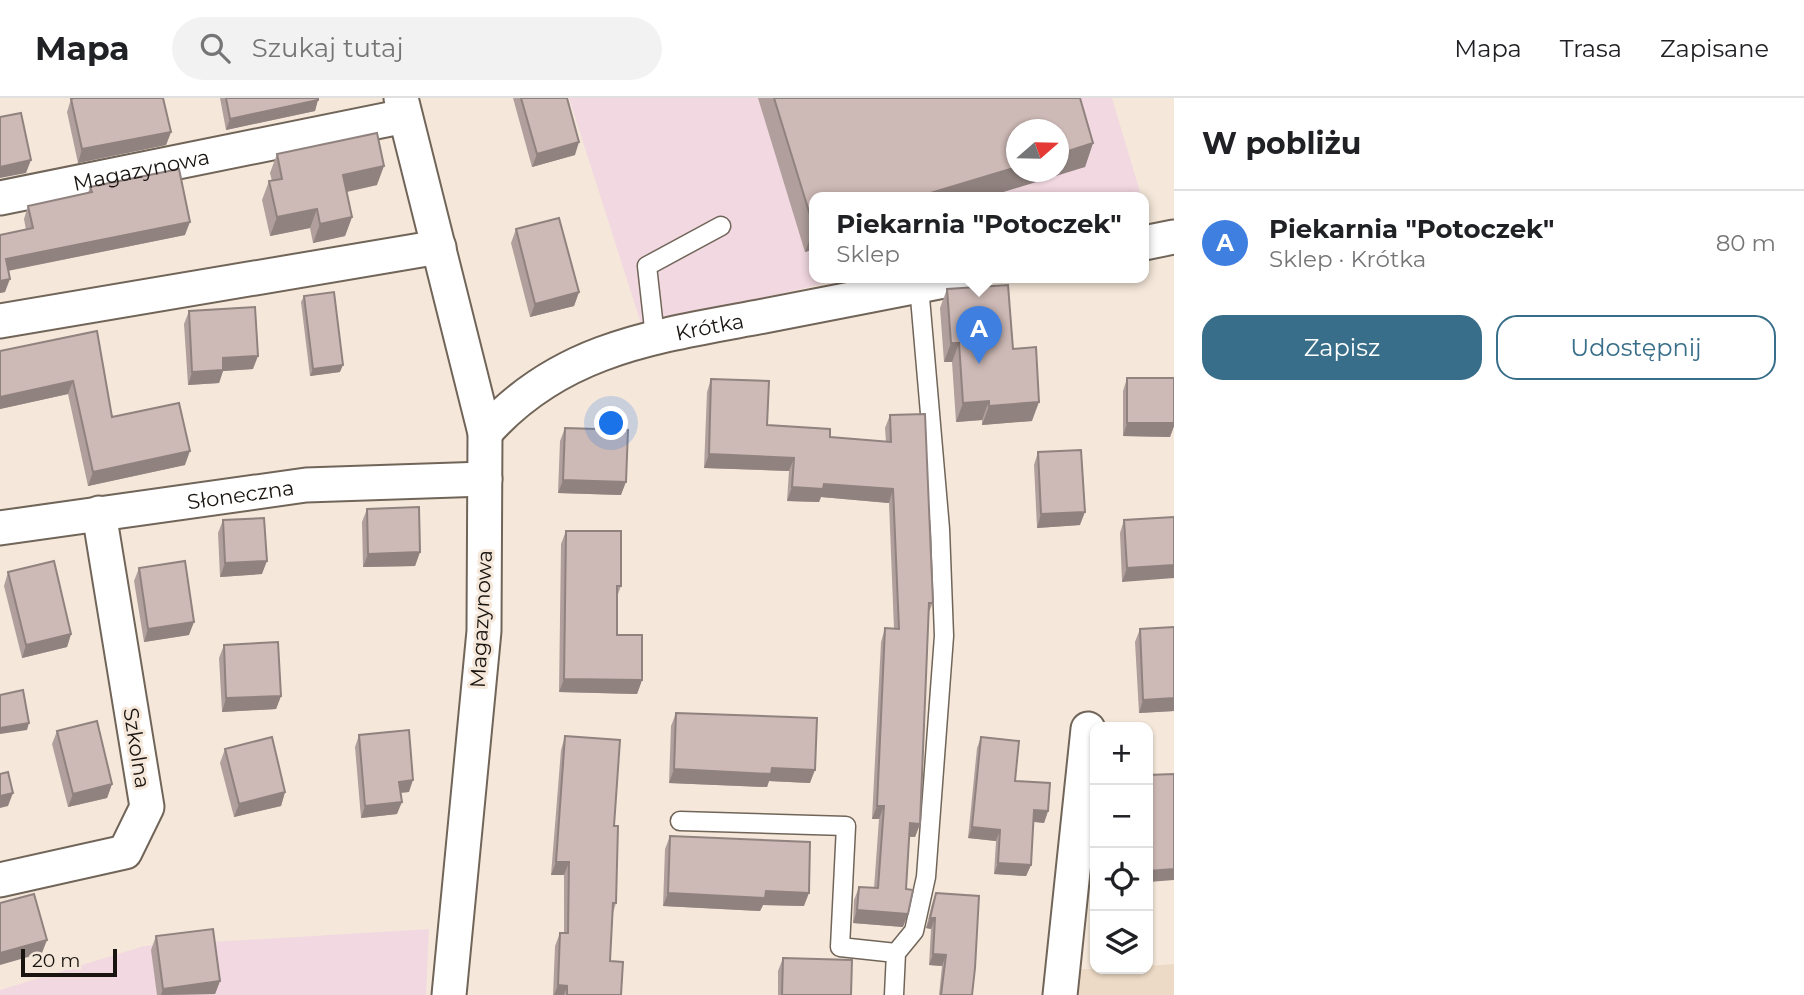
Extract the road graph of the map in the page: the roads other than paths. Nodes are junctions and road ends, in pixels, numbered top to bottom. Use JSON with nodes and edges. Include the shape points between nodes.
{"nodes":[{"id":1,"x":403,"y":107,"type":"edge"},
{"id":2,"x":0,"y":198,"type":"edge"},
{"id":3,"x":721,"y":226,"type":"dead end"},
{"id":4,"x":1174,"y":237,"type":"edge"},
{"id":5,"x":1149,"y":242,"type":"edge"},
{"id":6,"x":439,"y":247,"type":"junction"},
{"id":7,"x":934,"y":283,"type":"edge"},
{"id":8,"x":919,"y":286,"type":"junction"},
{"id":9,"x":0,"y":321,"type":"edge"},
{"id":10,"x":655,"y":337,"type":"junction"},
{"id":11,"x":485,"y":433,"type":"junction"},
{"id":12,"x":485,"y":480,"type":"junction"},
{"id":13,"x":99,"y":513,"type":"junction"},
{"id":14,"x":0,"y":528,"type":"edge"},
{"id":15,"x":1088,"y":729,"type":"dead end"},
{"id":16,"x":680,"y":821,"type":"dead end"},
{"id":17,"x":0,"y":880,"type":"edge"},
{"id":18,"x":896,"y":953,"type":"junction"},
{"id":19,"x":449,"y":995,"type":"edge"},
{"id":20,"x":894,"y":995,"type":"edge"},
{"id":21,"x":1060,"y":995,"type":"edge"}],
"edges":[{"from":1,"to":2,"type":"street","name":"Magazynowa"},
{"from":1,"to":6,"type":"street","name":"Magazynowa"},
{"from":3,"to":10,"type":"lane","via":[[647,266]]},
{"from":4,"to":5,"type":"street"},
{"from":6,"to":9,"type":"street"},
{"from":6,"to":11,"type":"street","name":"Magazynowa"},
{"from":7,"to":8,"type":"street","name":"Krótka"},
{"from":8,"to":10,"type":"street","name":"Krótka"},
{"from":8,"to":18,"type":"lane","via":[[940,529],[944,636],[926,877],[915,931]]},
{"from":10,"to":11,"type":"street","name":"Krótka","via":[[623,345],[540,385],[511,404]]},
{"from":11,"to":12,"type":"street","name":"Magazynowa"},
{"from":12,"to":13,"type":"street","name":"Słoneczna","via":[[306,485]]},
{"from":12,"to":19,"type":"street","name":"Magazynowa","via":[[484,631]]},
{"from":13,"to":14,"type":"street","name":"Słoneczna"},
{"from":13,"to":17,"type":"street","name":"Szkolna","via":[[147,807],[125,852]]},
{"from":15,"to":21,"type":"street"},
{"from":16,"to":18,"type":"lane","via":[[846,827],[840,947]]},
{"from":18,"to":20,"type":"lane"}]}
